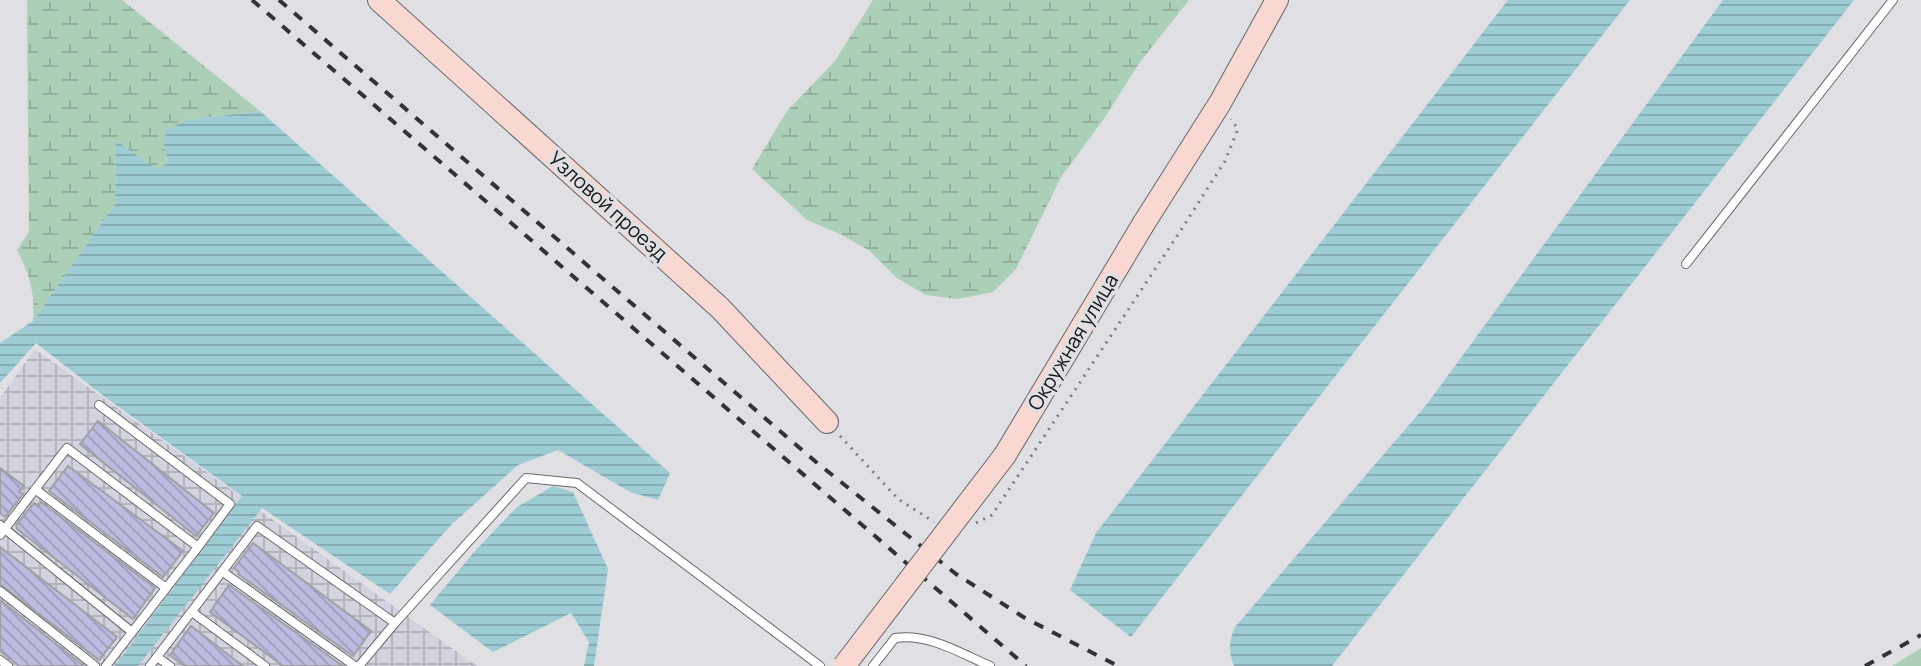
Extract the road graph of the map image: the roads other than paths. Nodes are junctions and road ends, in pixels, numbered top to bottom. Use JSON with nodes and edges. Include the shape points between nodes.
{"nodes":[{"id":1,"x":379,"y":0,"type":"edge"},
{"id":2,"x":1277,"y":0,"type":"edge"},
{"id":3,"x":1893,"y":0,"type":"edge"},
{"id":4,"x":1686,"y":264,"type":"dead end"},
{"id":5,"x":99,"y":405,"type":"dead end"},
{"id":6,"x":827,"y":422,"type":"dead end"},
{"id":7,"x":35,"y":489,"type":"junction"},
{"id":8,"x":2,"y":530,"type":"edge"},
{"id":9,"x":198,"y":547,"type":"junction"},
{"id":10,"x":223,"y":572,"type":"junction"},
{"id":11,"x":166,"y":588,"type":"junction"},
{"id":12,"x":0,"y":591,"type":"edge"},
{"id":13,"x":192,"y":612,"type":"junction"},
{"id":14,"x":395,"y":623,"type":"junction"},
{"id":15,"x":132,"y":632,"type":"junction"},
{"id":16,"x":157,"y":657,"type":"junction"},
{"id":17,"x":0,"y":660,"type":"edge"},
{"id":18,"x":8,"y":666,"type":"edge"},
{"id":19,"x":95,"y":666,"type":"edge"},
{"id":20,"x":106,"y":666,"type":"edge"},
{"id":21,"x":150,"y":666,"type":"edge"},
{"id":22,"x":170,"y":666,"type":"edge"},
{"id":23,"x":265,"y":666,"type":"edge"},
{"id":24,"x":357,"y":666,"type":"edge"},
{"id":25,"x":820,"y":666,"type":"edge"},
{"id":26,"x":844,"y":666,"type":"edge"},
{"id":27,"x":873,"y":666,"type":"edge"},
{"id":28,"x":990,"y":666,"type":"edge"}],
"edges":[{"from":1,"to":6,"type":"main road","name":"Узловой проезд","via":[[720,308]]},
{"from":2,"to":26,"type":"main road","name":"Окружная улица","bridge":true,"via":[[1005,455]]},
{"from":3,"to":4,"type":"lane"},
{"from":5,"to":9,"type":"lane","via":[[230,504]]},
{"from":7,"to":8,"type":"lane"},
{"from":7,"to":9,"type":"lane","via":[[67,448]]},
{"from":7,"to":11,"type":"lane"},
{"from":8,"to":15,"type":"lane"},
{"from":9,"to":11,"type":"lane"},
{"from":10,"to":13,"type":"lane"},
{"from":10,"to":14,"type":"lane","via":[[257,526]]},
{"from":10,"to":24,"type":"lane"},
{"from":11,"to":15,"type":"lane"},
{"from":12,"to":19,"type":"lane"},
{"from":13,"to":16,"type":"lane"},
{"from":13,"to":23,"type":"lane"},
{"from":14,"to":24,"type":"lane"},
{"from":14,"to":25,"type":"lane","via":[[526,478],[577,483]]},
{"from":15,"to":20,"type":"lane"},
{"from":16,"to":21,"type":"lane"},
{"from":16,"to":22,"type":"lane"},
{"from":17,"to":18,"type":"lane"},
{"from":27,"to":28,"type":"lane","via":[[895,638],[905,637],[933,642]]}]}
